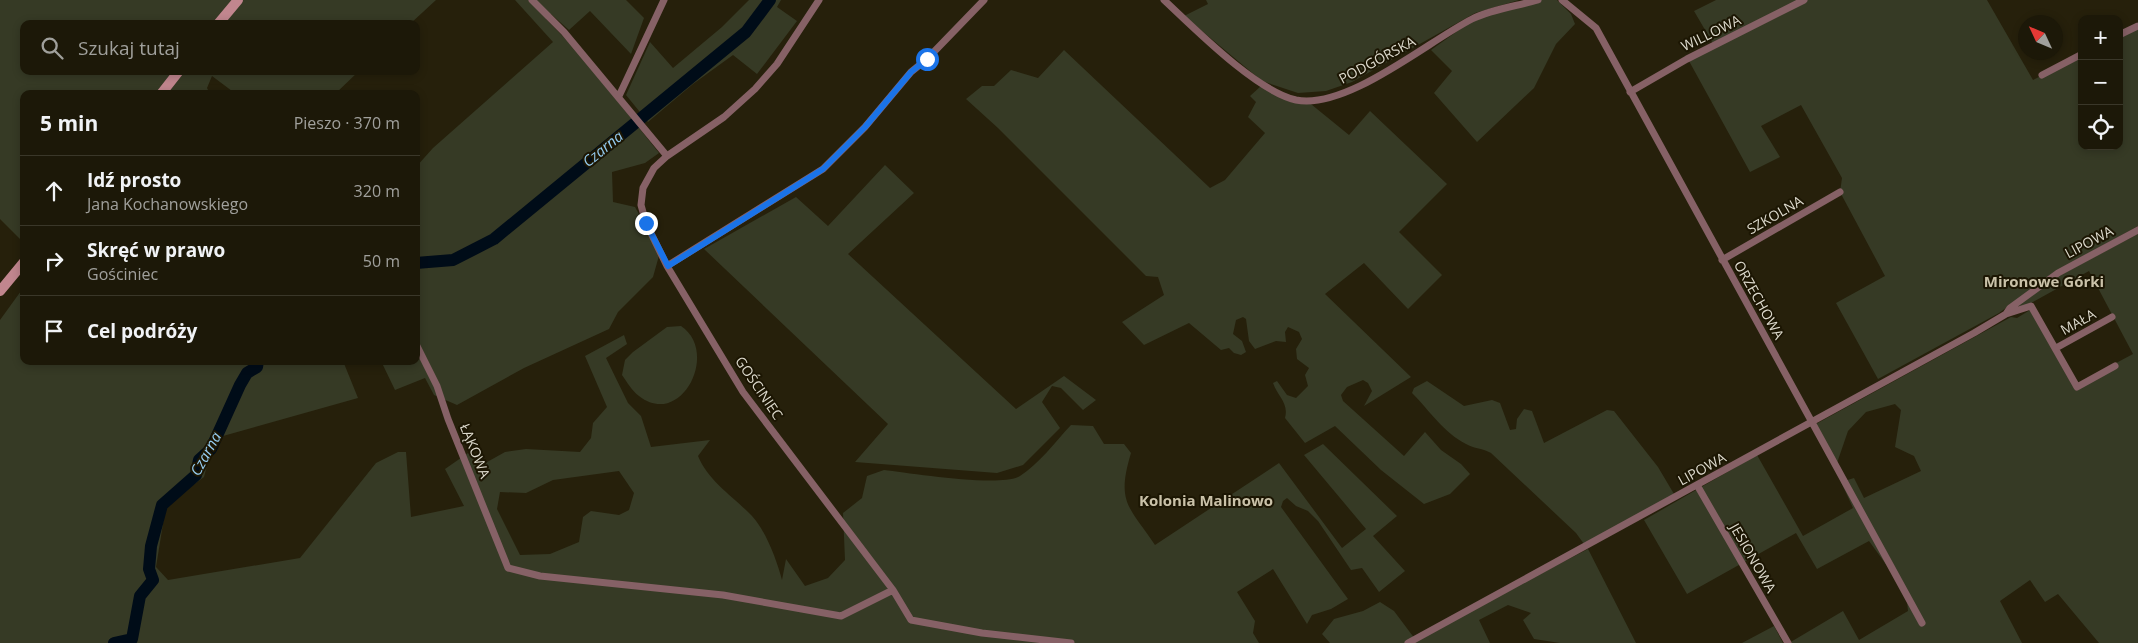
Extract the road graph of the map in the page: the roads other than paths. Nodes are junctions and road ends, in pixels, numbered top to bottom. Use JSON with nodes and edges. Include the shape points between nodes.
{"nodes":[{"id":1,"x":238,"y":0,"type":"edge"},
{"id":2,"x":532,"y":0,"type":"edge"},
{"id":3,"x":664,"y":0,"type":"edge"},
{"id":4,"x":819,"y":0,"type":"edge"},
{"id":5,"x":984,"y":0,"type":"edge"},
{"id":6,"x":1164,"y":0,"type":"edge"},
{"id":7,"x":1538,"y":0,"type":"edge"},
{"id":8,"x":1562,"y":0,"type":"edge"},
{"id":9,"x":1804,"y":0,"type":"edge"},
{"id":10,"x":221,"y":20,"type":"edge"},
{"id":11,"x":2138,"y":26,"type":"edge"},
{"id":12,"x":2123,"y":33,"type":"edge"},
{"id":13,"x":2078,"y":56,"type":"edge"},
{"id":14,"x":176,"y":75,"type":"edge"},
{"id":15,"x":2042,"y":75,"type":"dead end"},
{"id":16,"x":164,"y":90,"type":"edge"},
{"id":17,"x":1630,"y":92,"type":"junction"},
{"id":18,"x":619,"y":96,"type":"junction"},
{"id":19,"x":667,"y":156,"type":"junction"},
{"id":20,"x":1840,"y":192,"type":"dead end"},
{"id":21,"x":2138,"y":230,"type":"edge"},
{"id":22,"x":1722,"y":260,"type":"junction"},
{"id":23,"x":668,"y":266,"type":"junction"},
{"id":24,"x":20,"y":267,"type":"edge"},
{"id":25,"x":0,"y":291,"type":"edge"},
{"id":26,"x":2006,"y":314,"type":"junction"},
{"id":27,"x":2112,"y":317,"type":"dead end"},
{"id":28,"x":2056,"y":348,"type":"junction"},
{"id":29,"x":420,"y":352,"type":"edge"},
{"id":30,"x":2115,"y":366,"type":"dead end"},
{"id":31,"x":1812,"y":423,"type":"junction"},
{"id":32,"x":1697,"y":485,"type":"junction"},
{"id":33,"x":893,"y":590,"type":"junction"},
{"id":34,"x":1922,"y":623,"type":"dead end"},
{"id":35,"x":1071,"y":643,"type":"edge"},
{"id":36,"x":1408,"y":643,"type":"edge"},
{"id":37,"x":1788,"y":643,"type":"edge"}],
"edges":[{"from":1,"to":10,"type":"main road"},
{"from":2,"to":18,"type":"street"},
{"from":3,"to":18,"type":"street"},
{"from":4,"to":19,"type":"street","name":"GOŚCINIEC","via":[[777,64],[755,89],[724,117]]},
{"from":5,"to":23,"type":"street","via":[[911,72],[865,127],[823,169]]},
{"from":6,"to":7,"type":"street","name":"PODGÓRSKA","via":[[1225,54],[1279,94],[1312,101],[1329,99],[1357,87],[1472,20]]},
{"from":8,"to":17,"type":"street","name":"ORZECHOWA","via":[[1596,28]]},
{"from":9,"to":17,"type":"street","name":"WILLOWA","via":[[1687,59]]},
{"from":11,"to":12,"type":"street"},
{"from":13,"to":15,"type":"street"},
{"from":14,"to":16,"type":"main road"},
{"from":17,"to":22,"type":"street","name":"ORZECHOWA"},
{"from":18,"to":19,"type":"street"},
{"from":19,"to":23,"type":"street","name":"GOŚCINIEC","via":[[645,182],[641,205],[646,223]]},
{"from":20,"to":22,"type":"street","name":"SZKOLNA"},
{"from":21,"to":26,"type":"street","name":"LIPOWA","via":[[2058,273]]},
{"from":22,"to":31,"type":"street","name":"ORZECHOWA"},
{"from":23,"to":33,"type":"street","name":"GOŚCINIEC","via":[[743,392]]},
{"from":24,"to":25,"type":"main road"},
{"from":26,"to":28,"type":"street","name":"LIPOWA","via":[[2031,306]]},
{"from":26,"to":31,"type":"street","name":"LIPOWA"},
{"from":27,"to":28,"type":"street","name":"MAŁA"},
{"from":28,"to":30,"type":"street","via":[[2077,388]]},
{"from":29,"to":33,"type":"street","name":"ŁĄKOWA","via":[[437,386],[508,568],[540,576],[723,595],[841,616]]},
{"from":31,"to":32,"type":"street","name":"LIPOWA"},
{"from":31,"to":34,"type":"street","name":"ORZECHOWA"},
{"from":32,"to":36,"type":"street","name":"LIPOWA"},
{"from":32,"to":37,"type":"street","name":"JESIONOWA"},
{"from":33,"to":35,"type":"street","name":"GOŚCINIEC","via":[[911,620]]}]}
